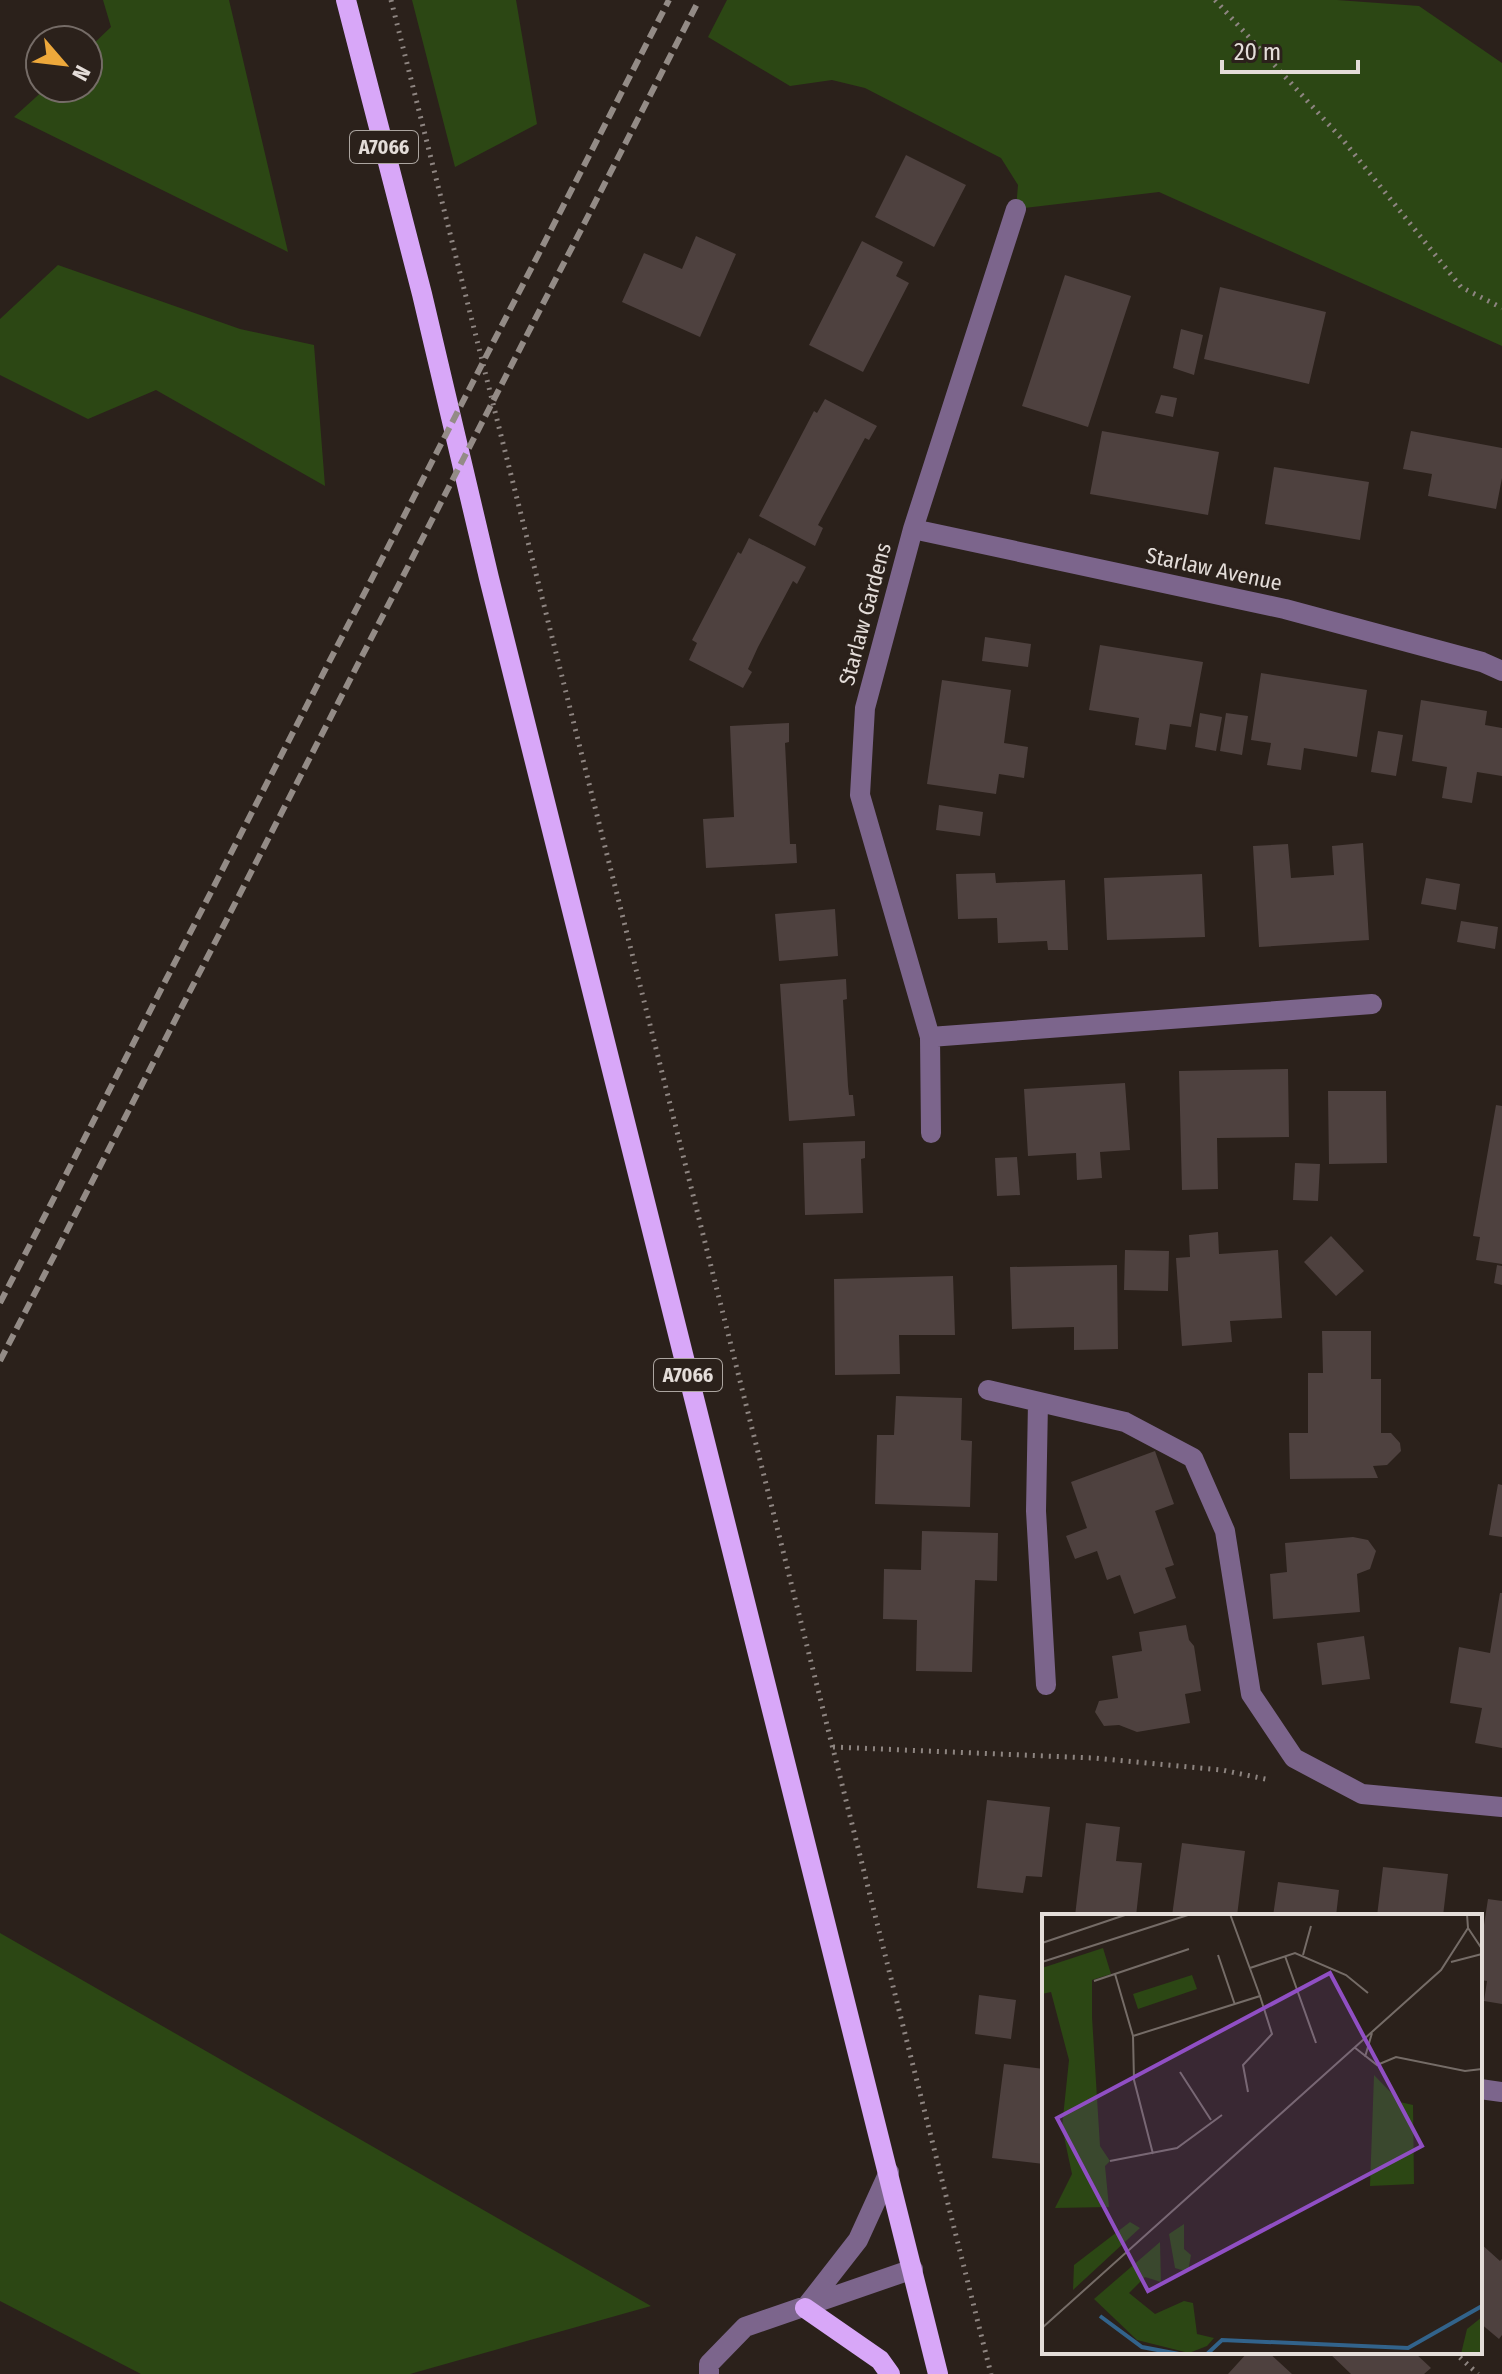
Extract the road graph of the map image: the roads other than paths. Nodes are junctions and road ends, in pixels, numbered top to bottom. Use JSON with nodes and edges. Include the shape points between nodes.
{"nodes":[{"id":1,"x":346,"y":0,"type":"edge"},
{"id":2,"x":1016,"y":209,"type":"dead end"},
{"id":3,"x":913,"y":529,"type":"junction"},
{"id":4,"x":1502,"y":671,"type":"edge"},
{"id":5,"x":1372,"y":1004,"type":"dead end"},
{"id":6,"x":930,"y":1037,"type":"junction"},
{"id":7,"x":931,"y":1133,"type":"dead end"},
{"id":8,"x":988,"y":1390,"type":"dead end"},
{"id":9,"x":1038,"y":1402,"type":"junction"},
{"id":10,"x":1046,"y":1685,"type":"dead end"},
{"id":11,"x":1502,"y":1807,"type":"edge"},
{"id":12,"x":1482,"y":2089,"type":"edge"},
{"id":13,"x":1502,"y":2092,"type":"edge"},
{"id":14,"x":889,"y":2172,"type":"junction"},
{"id":15,"x":913,"y":2269,"type":"junction"},
{"id":16,"x":805,"y":2308,"type":"junction"},
{"id":17,"x":709,"y":2374,"type":"edge"},
{"id":18,"x":890,"y":2374,"type":"edge"},
{"id":19,"x":938,"y":2374,"type":"edge"}],
"edges":[{"from":1,"to":14,"type":"main road","number":"A7066"},
{"from":2,"to":3,"type":"street","name":"Starlaw Gardens"},
{"from":3,"to":4,"type":"street","name":"Starlaw Avenue","via":[[1285,609]]},
{"from":3,"to":6,"type":"street","name":"Starlaw Gardens","via":[[865,708],[860,795]]},
{"from":5,"to":6,"type":"street"},
{"from":6,"to":7,"type":"street","name":"Starlaw Gardens"},
{"from":8,"to":9,"type":"street"},
{"from":9,"to":10,"type":"street","via":[[1036,1511]]},
{"from":9,"to":11,"type":"street","via":[[1125,1422],[1193,1458],[1225,1531],[1251,1694],[1294,1758],[1362,1794]]},
{"from":12,"to":13,"type":"street"},
{"from":14,"to":15,"type":"main road","number":"A7066"},
{"from":14,"to":16,"type":"street","via":[[858,2240]]},
{"from":15,"to":16,"type":"street"},
{"from":15,"to":19,"type":"main road","number":"A7066"},
{"from":16,"to":17,"type":"street","via":[[745,2327],[709,2364]]},
{"from":16,"to":18,"type":"main road","via":[[880,2360]]}]}
